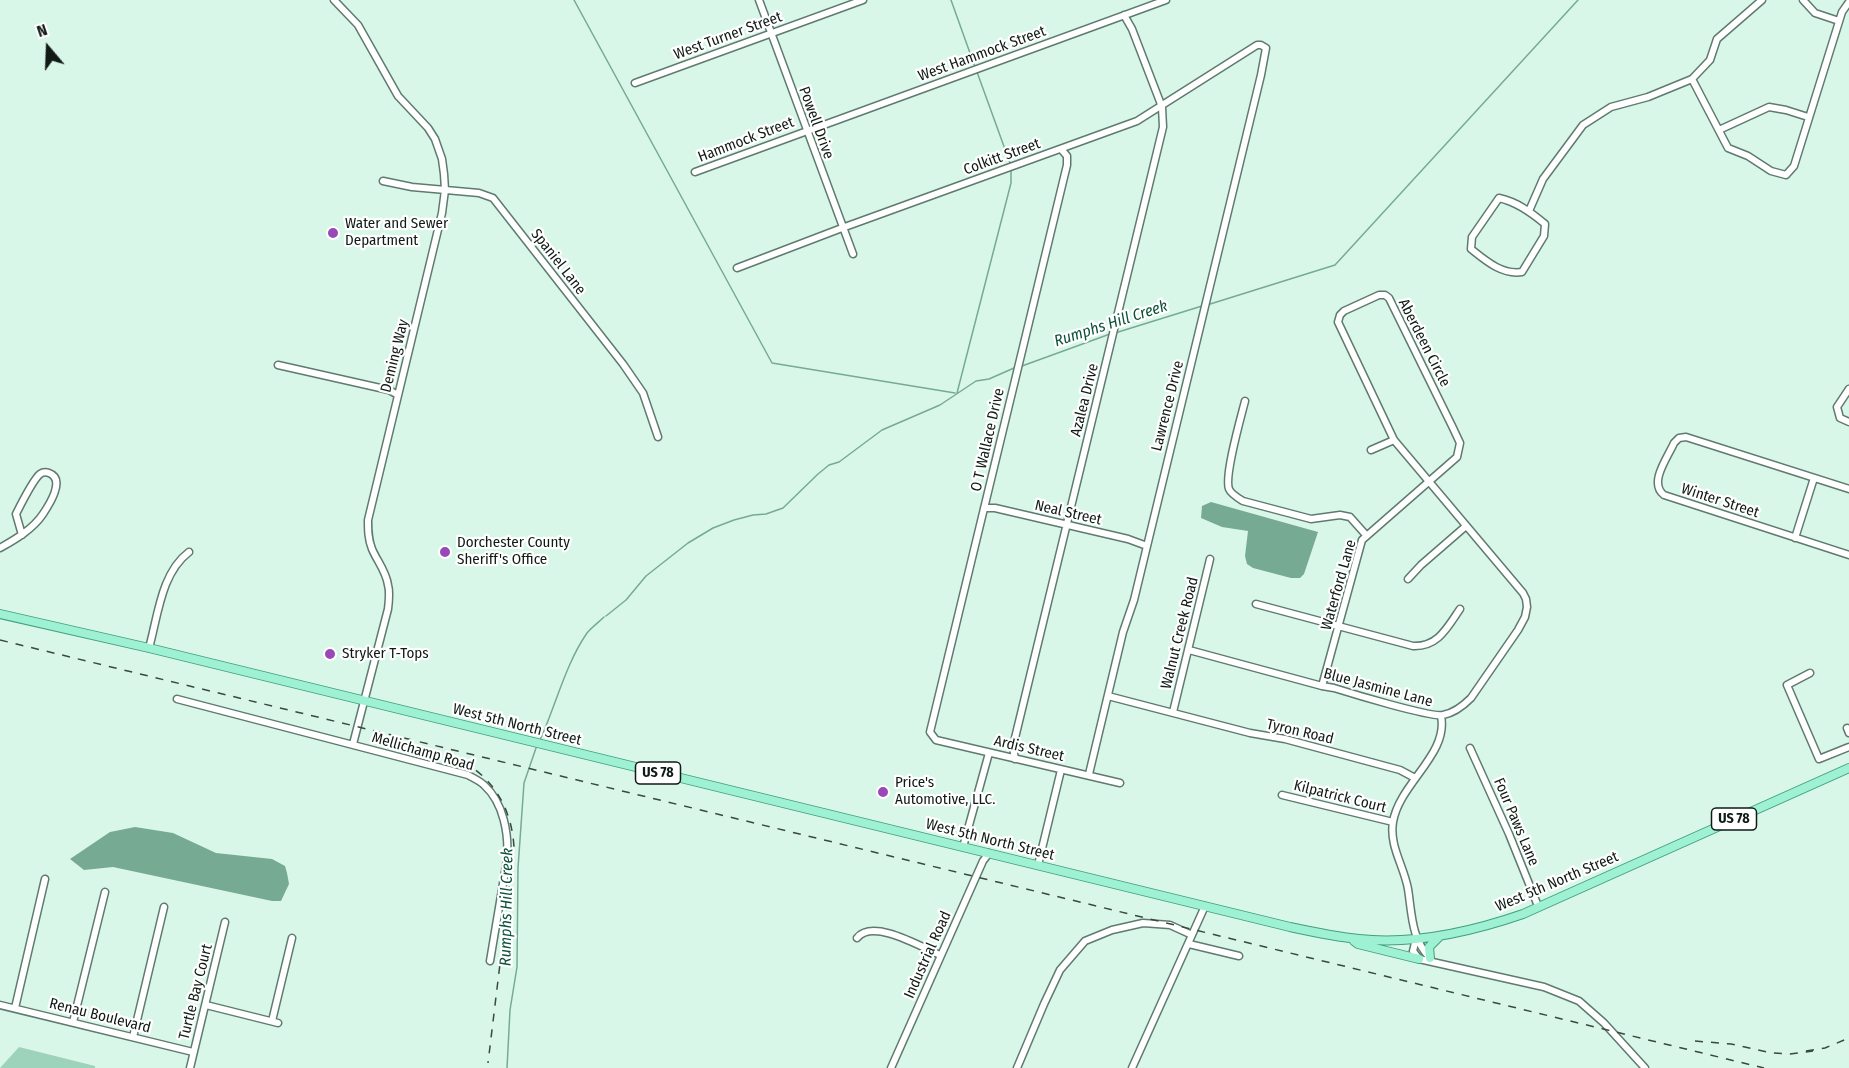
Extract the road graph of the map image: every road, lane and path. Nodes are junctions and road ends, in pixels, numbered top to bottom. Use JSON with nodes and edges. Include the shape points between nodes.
{"nodes":[{"id":1,"x":334,"y":0,"type":"edge"},
{"id":2,"x":759,"y":0,"type":"edge"},
{"id":3,"x":863,"y":0,"type":"edge"},
{"id":4,"x":1166,"y":0,"type":"edge"},
{"id":5,"x":1762,"y":0,"type":"edge"},
{"id":6,"x":1803,"y":0,"type":"edge"},
{"id":7,"x":1849,"y":2,"type":"edge"},
{"id":8,"x":1124,"y":15,"type":"junction"},
{"id":9,"x":1839,"y":21,"type":"junction"},
{"id":10,"x":771,"y":34,"type":"junction"},
{"id":11,"x":1262,"y":45,"type":"joint"},
{"id":12,"x":1692,"y":79,"type":"junction"},
{"id":13,"x":635,"y":83,"type":"dead end"},
{"id":14,"x":1162,"y":107,"type":"junction"},
{"id":15,"x":1808,"y":117,"type":"junction"},
{"id":16,"x":806,"y":130,"type":"junction"},
{"id":17,"x":1719,"y":130,"type":"junction"},
{"id":18,"x":1061,"y":149,"type":"junction"},
{"id":19,"x":695,"y":172,"type":"dead end"},
{"id":20,"x":383,"y":181,"type":"dead end"},
{"id":21,"x":445,"y":190,"type":"junction"},
{"id":22,"x":1529,"y":211,"type":"junction"},
{"id":23,"x":842,"y":228,"type":"junction"},
{"id":24,"x":853,"y":254,"type":"dead end"},
{"id":25,"x":737,"y":268,"type":"dead end"},
{"id":26,"x":278,"y":365,"type":"dead end"},
{"id":27,"x":1849,"y":389,"type":"edge"},
{"id":28,"x":398,"y":395,"type":"junction"},
{"id":29,"x":1245,"y":401,"type":"dead end"},
{"id":30,"x":1849,"y":422,"type":"edge"},
{"id":31,"x":658,"y":437,"type":"dead end"},
{"id":32,"x":1394,"y":440,"type":"junction"},
{"id":33,"x":1371,"y":450,"type":"dead end"},
{"id":34,"x":1814,"y":478,"type":"junction"},
{"id":35,"x":1429,"y":482,"type":"junction"},
{"id":36,"x":1849,"y":489,"type":"edge"},
{"id":37,"x":984,"y":508,"type":"junction"},
{"id":38,"x":1066,"y":526,"type":"junction"},
{"id":39,"x":1466,"y":526,"type":"junction"},
{"id":40,"x":22,"y":535,"type":"junction"},
{"id":41,"x":1366,"y":535,"type":"junction"},
{"id":42,"x":1795,"y":538,"type":"junction"},
{"id":43,"x":1147,"y":546,"type":"junction"},
{"id":44,"x":0,"y":548,"type":"edge"},
{"id":45,"x":189,"y":552,"type":"dead end"},
{"id":46,"x":1849,"y":555,"type":"edge"},
{"id":47,"x":1210,"y":559,"type":"dead end"},
{"id":48,"x":1408,"y":579,"type":"dead end"},
{"id":49,"x":1256,"y":604,"type":"dead end"},
{"id":50,"x":1460,"y":609,"type":"dead end"},
{"id":51,"x":0,"y":614,"type":"edge"},
{"id":52,"x":1339,"y":626,"type":"junction"},
{"id":53,"x":149,"y":648,"type":"junction"},
{"id":54,"x":1189,"y":650,"type":"junction"},
{"id":55,"x":1810,"y":673,"type":"dead end"},
{"id":56,"x":1322,"y":686,"type":"junction"},
{"id":57,"x":1108,"y":696,"type":"junction"},
{"id":58,"x":177,"y":699,"type":"dead end"},
{"id":59,"x":364,"y":701,"type":"junction"},
{"id":60,"x":1176,"y":713,"type":"junction"},
{"id":61,"x":1442,"y":716,"type":"junction"},
{"id":62,"x":933,"y":738,"type":"joint"},
{"id":63,"x":352,"y":744,"type":"junction"},
{"id":64,"x":1849,"y":747,"type":"edge"},
{"id":65,"x":1470,"y":748,"type":"dead end"},
{"id":66,"x":989,"y":753,"type":"junction"},
{"id":67,"x":1015,"y":759,"type":"junction"},
{"id":68,"x":1849,"y":768,"type":"edge"},
{"id":69,"x":1061,"y":770,"type":"junction"},
{"id":70,"x":1089,"y":774,"type":"junction"},
{"id":71,"x":1414,"y":778,"type":"junction"},
{"id":72,"x":1120,"y":783,"type":"dead end"},
{"id":73,"x":1282,"y":795,"type":"dead end"},
{"id":74,"x":1393,"y":822,"type":"junction"},
{"id":75,"x":963,"y":847,"type":"junction"},
{"id":76,"x":989,"y":854,"type":"junction"},
{"id":77,"x":1038,"y":865,"type":"junction"},
{"id":78,"x":45,"y":879,"type":"dead end"},
{"id":79,"x":105,"y":892,"type":"dead end"},
{"id":80,"x":1205,"y":906,"type":"junction"},
{"id":81,"x":1538,"y":906,"type":"junction"},
{"id":82,"x":164,"y":907,"type":"dead end"},
{"id":83,"x":225,"y":922,"type":"dead end"},
{"id":84,"x":1192,"y":935,"type":"junction"},
{"id":85,"x":1439,"y":937,"type":"junction"},
{"id":86,"x":292,"y":938,"type":"dead end"},
{"id":87,"x":857,"y":938,"type":"dead end"},
{"id":88,"x":1350,"y":938,"type":"junction"},
{"id":89,"x":1416,"y":939,"type":"junction"},
{"id":90,"x":1189,"y":944,"type":"junction"},
{"id":91,"x":940,"y":955,"type":"junction"},
{"id":92,"x":1239,"y":956,"type":"dead end"},
{"id":93,"x":1430,"y":958,"type":"junction"},
{"id":94,"x":1419,"y":959,"type":"junction"},
{"id":95,"x":490,"y":961,"type":"dead end"},
{"id":96,"x":1444,"y":964,"type":"junction"},
{"id":97,"x":0,"y":1005,"type":"edge"},
{"id":98,"x":206,"y":1005,"type":"junction"},
{"id":99,"x":15,"y":1008,"type":"junction"},
{"id":100,"x":73,"y":1022,"type":"junction"},
{"id":101,"x":133,"y":1037,"type":"junction"},
{"id":102,"x":194,"y":1052,"type":"junction"},
{"id":103,"x":190,"y":1068,"type":"edge"},
{"id":104,"x":891,"y":1068,"type":"edge"},
{"id":105,"x":1017,"y":1068,"type":"edge"},
{"id":106,"x":1132,"y":1068,"type":"edge"},
{"id":107,"x":1645,"y":1068,"type":"edge"}],
"edges":[{"from":1,"to":21,"type":"street","name":"Deming Way","via":[[358,25],[398,96],[435,139],[442,159]]},
{"from":2,"to":10,"type":"street","name":"Powell Drive"},
{"from":3,"to":10,"type":"street","name":"West Turner Street"},
{"from":4,"to":8,"type":"street","name":"West Hammock Street"},
{"from":5,"to":12,"type":"street","via":[[1717,39],[1710,60]]},
{"from":6,"to":9,"type":"street","via":[[1815,13]]},
{"from":7,"to":9,"type":"street"},
{"from":8,"to":14,"type":"street","name":"Azalea Drive"},
{"from":8,"to":16,"type":"street","name":"West Hammock Street"},
{"from":9,"to":15,"type":"street"},
{"from":10,"to":13,"type":"street","name":"West Turner Street"},
{"from":10,"to":16,"type":"street","name":"Powell Drive"},
{"from":11,"to":14,"type":"street","name":"Colkitt Street"},
{"from":11,"to":43,"type":"street","name":"Lawrence Drive","via":[[1267,51]]},
{"from":12,"to":17,"type":"street"},
{"from":12,"to":22,"type":"street","via":[[1611,107],[1583,125],[1543,179]]},
{"from":14,"to":18,"type":"street","name":"Colkitt Street","via":[[1137,121]]},
{"from":14,"to":38,"type":"street","name":"Azalea Drive","via":[[1162,134]]},
{"from":15,"to":17,"type":"street","via":[[1769,107]]},
{"from":15,"to":17,"type":"street","via":[[1794,166],[1786,175],[1728,148]]},
{"from":16,"to":19,"type":"street","name":"Hammock Street"},
{"from":16,"to":23,"type":"street","name":"Powell Drive"},
{"from":18,"to":23,"type":"street","name":"Colkitt Street"},
{"from":18,"to":37,"type":"street","name":"O T Wallace Drive","via":[[1067,156],[1067,165]]},
{"from":20,"to":21,"type":"street","name":"Spaniel Lane"},
{"from":21,"to":28,"type":"street","name":"Deming Way"},
{"from":21,"to":31,"type":"street","name":"Spaniel Lane","via":[[479,193],[493,198],[500,206],[643,393]]},
{"from":22,"to":22,"type":"street","via":[[1511,200],[1498,198],[1472,237],[1471,249],[1511,274],[1522,273],[1544,236],[1545,224]]},
{"from":23,"to":24,"type":"street","name":"Powell Drive"},
{"from":23,"to":25,"type":"street","name":"Colkitt Street"},
{"from":26,"to":28,"type":"street"},
{"from":27,"to":30,"type":"street","via":[[1837,407],[1840,417]]},
{"from":28,"to":59,"type":"street","name":"Deming Way","via":[[368,520],[369,538],[385,575],[389,599]]},
{"from":29,"to":41,"type":"street","via":[[1228,474],[1229,489],[1235,496],[1311,519],[1350,517]]},
{"from":32,"to":33,"type":"street"},
{"from":32,"to":35,"type":"street","name":"Aberdeen Circle"},
{"from":32,"to":35,"type":"street","name":"Aberdeen Circle","via":[[1338,322],[1344,311],[1379,295],[1389,298],[1460,443],[1457,457]]},
{"from":34,"to":36,"type":"street","name":"Winter Street"},
{"from":34,"to":42,"type":"street"},
{"from":34,"to":42,"type":"street","name":"Winter Street","via":[[1686,437],[1674,443],[1657,482],[1664,495]]},
{"from":35,"to":39,"type":"street","name":"Blue Jasmine Lane"},
{"from":35,"to":41,"type":"street","name":"Waterford Lane"},
{"from":37,"to":38,"type":"street","name":"Neal Street"},
{"from":37,"to":62,"type":"street","name":"O T Wallace Drive","via":[[931,721]]},
{"from":38,"to":43,"type":"street","name":"Neal Street"},
{"from":38,"to":67,"type":"street","name":"Azalea Drive","via":[[1013,747]]},
{"from":39,"to":48,"type":"street"},
{"from":39,"to":61,"type":"street","name":"Blue Jasmine Lane","via":[[1523,593],[1530,607],[1471,698]]},
{"from":40,"to":40,"type":"street","via":[[51,501],[56,483],[49,473],[38,476],[16,514]]},
{"from":40,"to":44,"type":"street"},
{"from":41,"to":52,"type":"street","name":"Waterford Lane","via":[[1360,544]]},
{"from":42,"to":46,"type":"street","name":"Winter Street"},
{"from":43,"to":57,"type":"street","name":"Lawrence Drive"},
{"from":45,"to":53,"type":"street","via":[[173,567]]},
{"from":47,"to":54,"type":"street","name":"Walnut Creek Road"},
{"from":49,"to":52,"type":"street"},
{"from":50,"to":52,"type":"street","via":[[1437,640],[1420,646]]},
{"from":51,"to":53,"type":"main road","name":"West 5th North Street","number":"US 78"},
{"from":52,"to":56,"type":"street","name":"Waterford Lane"},
{"from":53,"to":59,"type":"main road","name":"West 5th North Street","number":"US 78"},
{"from":54,"to":56,"type":"street","name":"Blue Jasmine Lane"},
{"from":54,"to":60,"type":"street","name":"Walnut Creek Road"},
{"from":55,"to":64,"type":"street","via":[[1787,685],[1819,759]]},
{"from":56,"to":61,"type":"street","name":"Blue Jasmine Lane"},
{"from":57,"to":60,"type":"street","name":"Tyron Road"},
{"from":57,"to":70,"type":"street","name":"Lawrence Drive"},
{"from":58,"to":63,"type":"street","name":"Mellichamp Road"},
{"from":59,"to":63,"type":"street","name":"Deming Way"},
{"from":59,"to":75,"type":"main road","name":"West 5th North Street","number":"US 78"},
{"from":60,"to":71,"type":"street","name":"Tyron Road","via":[[1400,770]]},
{"from":61,"to":71,"type":"street","via":[[1439,742]]},
{"from":62,"to":66,"type":"street","name":"Ardis Street"},
{"from":63,"to":95,"type":"street","name":"Mellichamp Road","via":[[468,775],[485,786],[494,800],[506,823],[508,844]]},
{"from":65,"to":81,"type":"street","name":"Four Paws Lane"},
{"from":66,"to":67,"type":"street","name":"Ardis Street"},
{"from":66,"to":75,"type":"street"},
{"from":67,"to":69,"type":"street","name":"Ardis Street"},
{"from":68,"to":81,"type":"main road","name":"West 5th North Street","number":"US 78"},
{"from":69,"to":70,"type":"street","name":"Ardis Street"},
{"from":69,"to":77,"type":"street"},
{"from":70,"to":72,"type":"street","name":"Ardis Street"},
{"from":71,"to":74,"type":"street"},
{"from":73,"to":74,"type":"street","name":"Kilpatrick Court"},
{"from":74,"to":89,"type":"street","via":[[1394,846],[1407,884]]},
{"from":75,"to":76,"type":"main road","name":"West 5th North Street","number":"US 78"},
{"from":76,"to":77,"type":"main road","name":"West 5th North Street","number":"US 78"},
{"from":76,"to":91,"type":"street","name":"Industrial Road"},
{"from":77,"to":80,"type":"main road","name":"West 5th North Street","number":"US 78"},
{"from":78,"to":99,"type":"street"},
{"from":79,"to":100,"type":"street"},
{"from":80,"to":84,"type":"street"},
{"from":80,"to":88,"type":"main road","name":"West 5th North Street","number":"US 78"},
{"from":81,"to":85,"type":"main road","name":"West 5th North Street","number":"US 78","via":[[1486,926]]},
{"from":82,"to":101,"type":"street"},
{"from":83,"to":98,"type":"street","name":"Turtle Bay Court"},
{"from":84,"to":90,"type":"street"},
{"from":84,"to":105,"type":"street","via":[[1170,925],[1143,923],[1085,941],[1060,970]]},
{"from":85,"to":89,"type":"main road","name":"West 5th North Street","number":"US 78"},
{"from":85,"to":93,"type":"main road","via":[[1429,947]]},
{"from":86,"to":98,"type":"street","via":[[275,1022]]},
{"from":87,"to":91,"type":"street","via":[[867,931],[888,933]]},
{"from":88,"to":89,"type":"main road","name":"West 5th North Street","number":"US 78"},
{"from":88,"to":94,"type":"main road","via":[[1358,944]]},
{"from":89,"to":93,"type":"street"},
{"from":89,"to":94,"type":"street","via":[[1413,951]]},
{"from":90,"to":92,"type":"street"},
{"from":90,"to":106,"type":"street"},
{"from":91,"to":104,"type":"street","name":"Industrial Road"},
{"from":93,"to":96,"type":"street"},
{"from":94,"to":96,"type":"street"},
{"from":96,"to":107,"type":"street","via":[[1544,987],[1579,1001]]},
{"from":97,"to":99,"type":"street","name":"Renau Boulevard"},
{"from":98,"to":102,"type":"street","name":"Turtle Bay Court"},
{"from":99,"to":100,"type":"street","name":"Renau Boulevard"},
{"from":100,"to":101,"type":"street","name":"Renau Boulevard"},
{"from":101,"to":102,"type":"street","name":"Renau Boulevard"},
{"from":102,"to":103,"type":"street","name":"Turtle Bay Court"}]}
